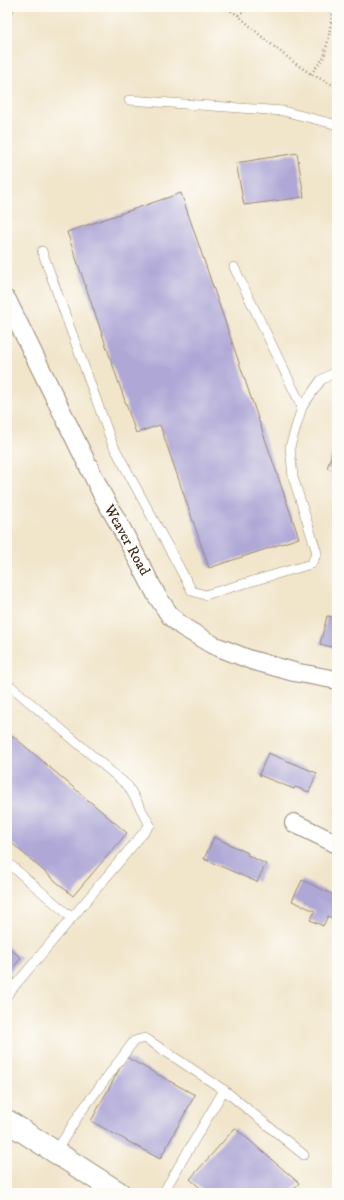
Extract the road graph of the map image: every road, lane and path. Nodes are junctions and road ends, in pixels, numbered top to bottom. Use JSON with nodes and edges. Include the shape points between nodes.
{"nodes":[{"id":1,"x":15,"y":7,"type":"edge"},
{"id":2,"x":224,"y":7,"type":"edge"},
{"id":3,"x":253,"y":7,"type":"edge"},
{"id":4,"x":328,"y":7,"type":"edge"},
{"id":5,"x":238,"y":15,"type":"junction"},
{"id":6,"x":7,"y":22,"type":"edge"},
{"id":7,"x":311,"y":74,"type":"junction"},
{"id":8,"x":337,"y":87,"type":"edge"},
{"id":9,"x":129,"y":100,"type":"dead end"},
{"id":10,"x":337,"y":126,"type":"edge"},
{"id":11,"x":42,"y":251,"type":"dead end"},
{"id":12,"x":234,"y":267,"type":"dead end"},
{"id":13,"x":7,"y":300,"type":"edge"},
{"id":14,"x":337,"y":371,"type":"edge"},
{"id":15,"x":302,"y":407,"type":"junction"},
{"id":16,"x":337,"y":680,"type":"edge"},
{"id":17,"x":7,"y":683,"type":"edge"},
{"id":18,"x":294,"y":823,"type":"dead end"},
{"id":19,"x":337,"y":844,"type":"edge"},
{"id":20,"x":7,"y":862,"type":"edge"},
{"id":21,"x":72,"y":918,"type":"junction"},
{"id":22,"x":7,"y":995,"type":"edge"},
{"id":23,"x":224,"y":1090,"type":"junction"},
{"id":24,"x":7,"y":1121,"type":"edge"},
{"id":25,"x":55,"y":1153,"type":"junction"},
{"id":26,"x":304,"y":1155,"type":"dead end"},
{"id":27,"x":119,"y":1193,"type":"edge"},
{"id":28,"x":163,"y":1193,"type":"edge"}],
"edges":[{"from":1,"to":6,"type":"path"},
{"from":2,"to":5,"type":"path"},
{"from":3,"to":5,"type":"path"},
{"from":4,"to":7,"type":"path","via":[[332,14],[330,36],[324,58]]},
{"from":5,"to":7,"type":"path","via":[[262,37]]},
{"from":7,"to":8,"type":"path"},
{"from":9,"to":10,"type":"lane","via":[[283,111]]},
{"from":11,"to":15,"type":"lane","via":[[112,443],[192,591],[205,595],[311,564],[316,553],[293,477],[290,447]]},
{"from":12,"to":15,"type":"lane"},
{"from":13,"to":16,"type":"street","name":"Weaver Road","via":[[100,490],[171,617],[213,645],[251,660]]},
{"from":14,"to":15,"type":"lane","via":[[321,380]]},
{"from":17,"to":21,"type":"lane","via":[[128,786],[150,825]]},
{"from":18,"to":19,"type":"street"},
{"from":20,"to":21,"type":"lane"},
{"from":21,"to":22,"type":"lane"},
{"from":23,"to":25,"type":"lane","via":[[145,1038],[134,1040],[80,1113]]},
{"from":23,"to":26,"type":"lane"},
{"from":23,"to":28,"type":"lane"},
{"from":24,"to":25,"type":"street"},
{"from":25,"to":27,"type":"street"}]}
